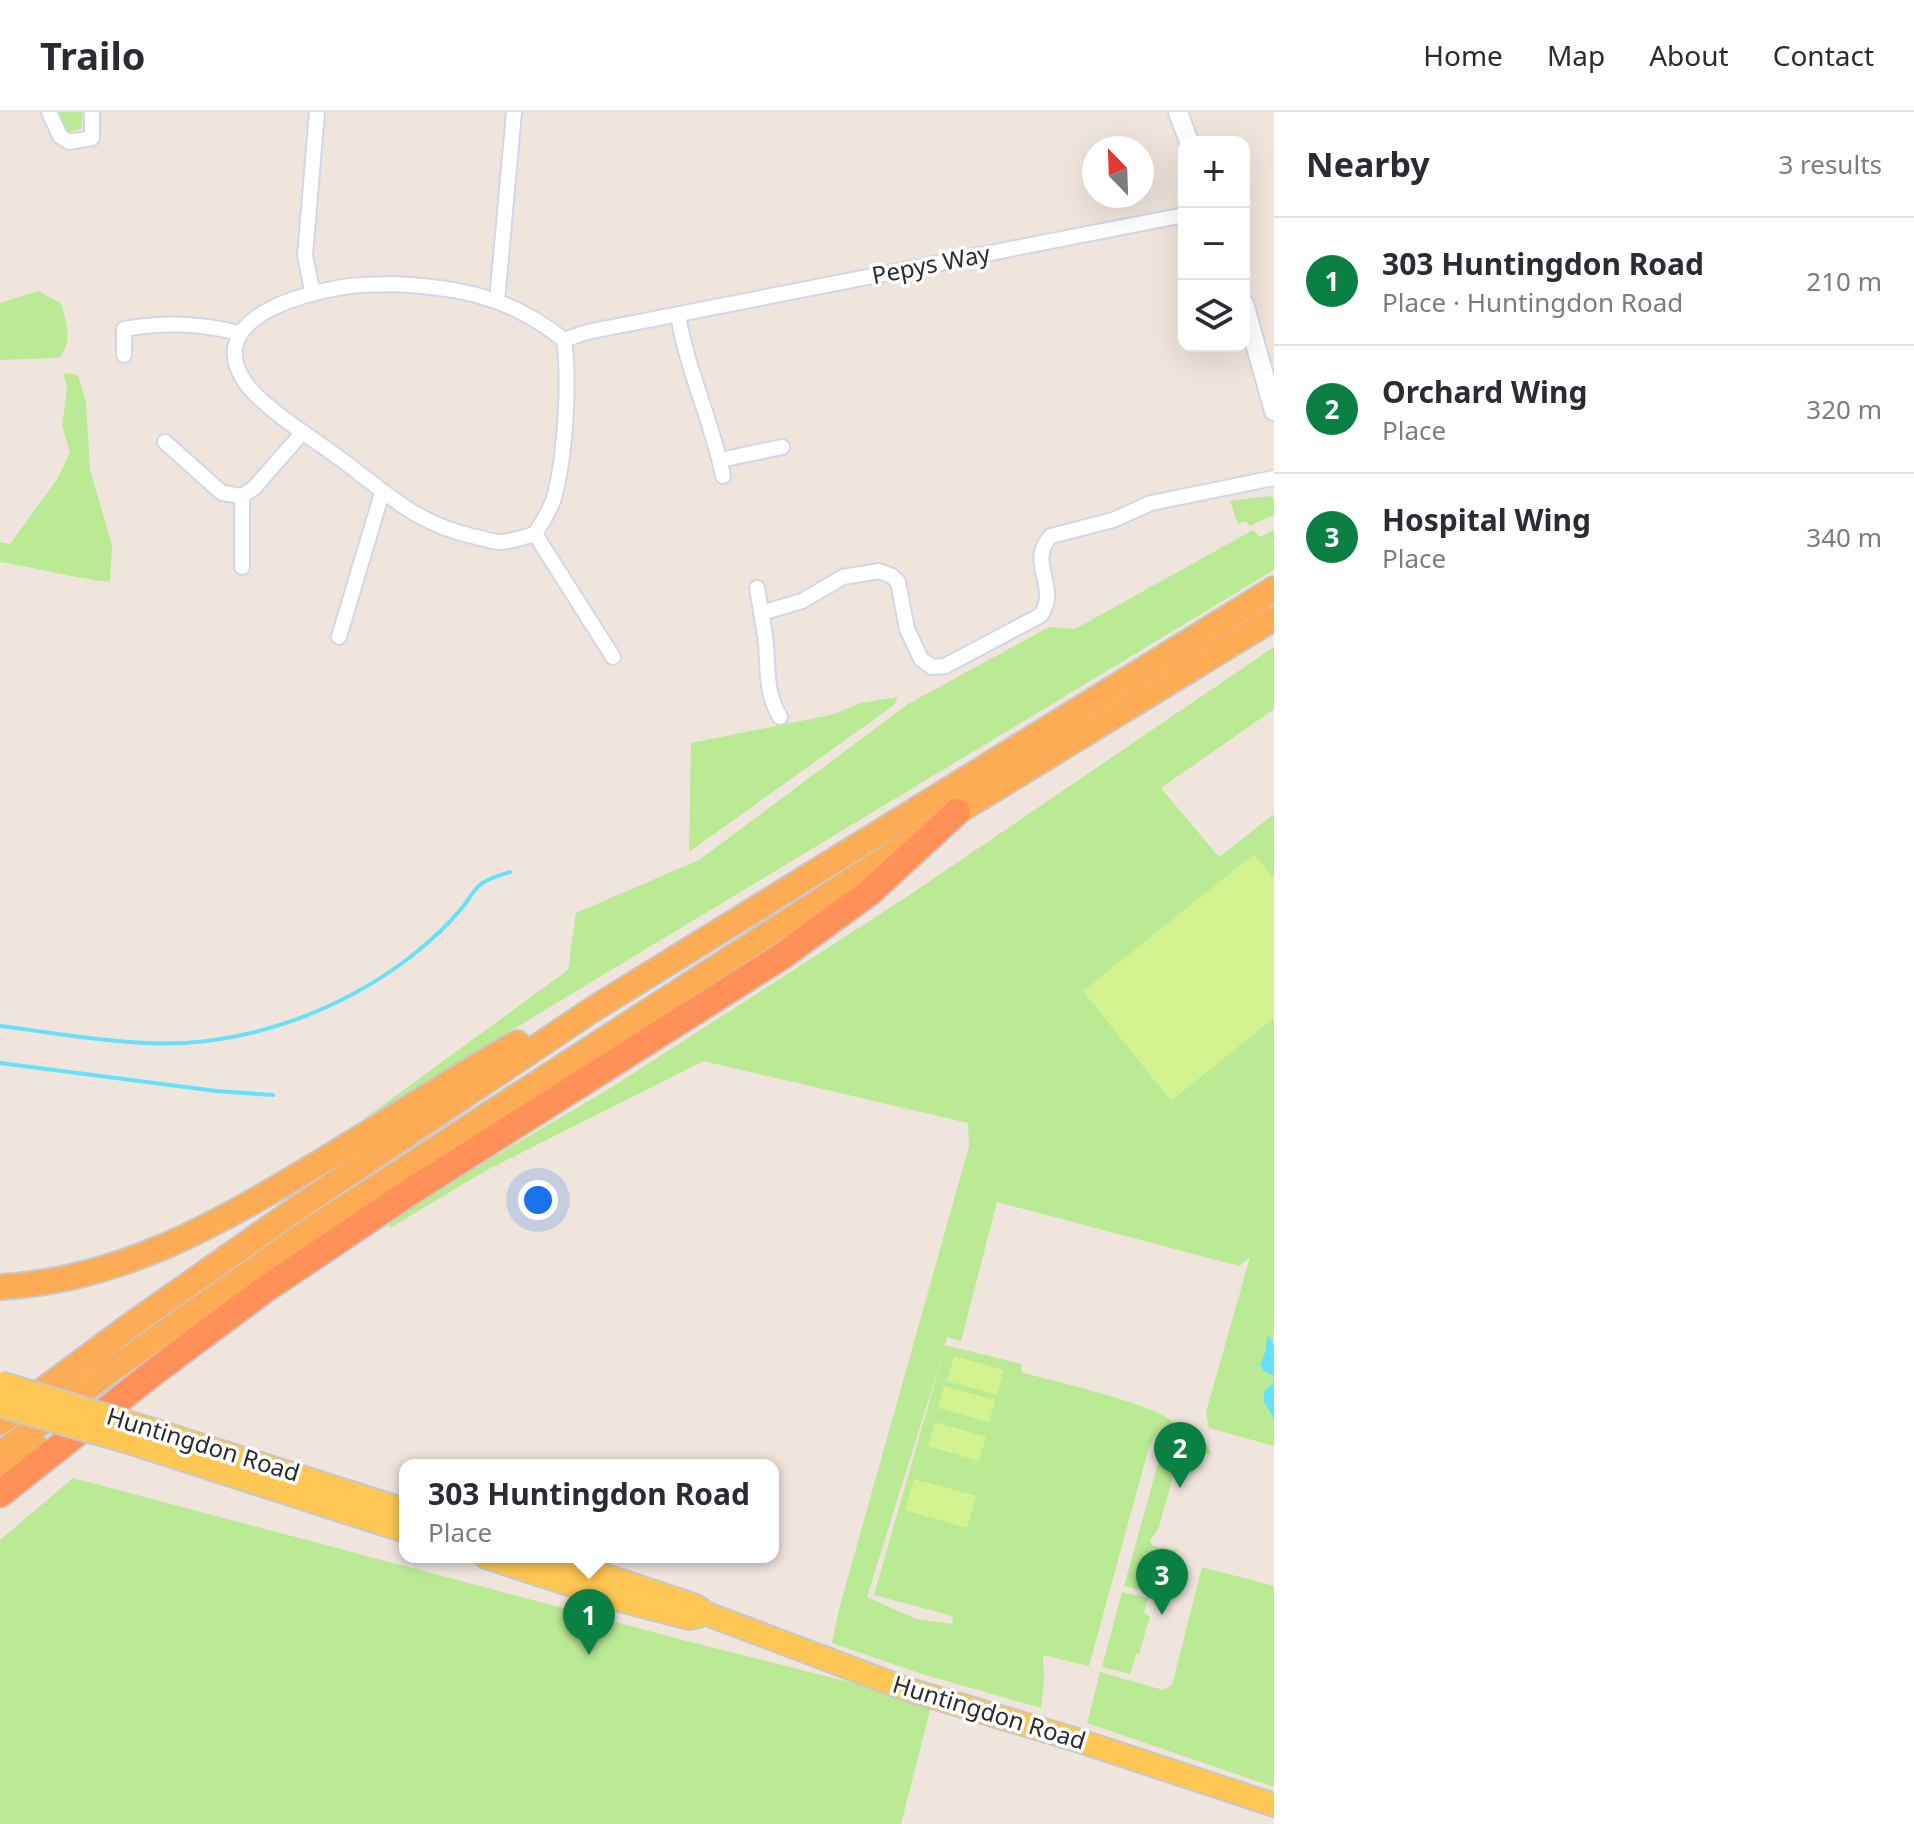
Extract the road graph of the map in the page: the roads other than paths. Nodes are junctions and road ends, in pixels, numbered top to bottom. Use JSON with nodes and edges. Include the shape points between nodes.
{"nodes":[{"id":1,"x":49,"y":112,"type":"edge"},
{"id":2,"x":92,"y":112,"type":"edge"},
{"id":3,"x":317,"y":112,"type":"edge"},
{"id":4,"x":514,"y":112,"type":"edge"},
{"id":5,"x":1178,"y":112,"type":"edge"},
{"id":6,"x":1187,"y":136,"type":"edge"},
{"id":7,"x":1178,"y":216,"type":"edge"},
{"id":8,"x":313,"y":294,"type":"junction"},
{"id":9,"x":497,"y":301,"type":"junction"},
{"id":10,"x":678,"y":315,"type":"junction"},
{"id":11,"x":1250,"y":325,"type":"edge"},
{"id":12,"x":239,"y":333,"type":"junction"},
{"id":13,"x":564,"y":340,"type":"junction"},
{"id":14,"x":124,"y":355,"type":"dead end"},
{"id":15,"x":1274,"y":411,"type":"edge"},
{"id":16,"x":303,"y":432,"type":"junction"},
{"id":17,"x":165,"y":442,"type":"dead end"},
{"id":18,"x":782,"y":447,"type":"dead end"},
{"id":19,"x":720,"y":460,"type":"junction"},
{"id":20,"x":723,"y":476,"type":"dead end"},
{"id":21,"x":1274,"y":478,"type":"edge"},
{"id":22,"x":382,"y":493,"type":"junction"},
{"id":23,"x":242,"y":496,"type":"junction"},
{"id":24,"x":535,"y":534,"type":"junction"},
{"id":25,"x":242,"y":567,"type":"dead end"},
{"id":26,"x":757,"y":588,"type":"dead end"},
{"id":27,"x":1274,"y":589,"type":"edge"},
{"id":28,"x":761,"y":613,"type":"junction"},
{"id":29,"x":1274,"y":618,"type":"edge"},
{"id":30,"x":339,"y":637,"type":"dead end"},
{"id":31,"x":613,"y":657,"type":"dead end"},
{"id":32,"x":780,"y":717,"type":"dead end"},
{"id":33,"x":957,"y":812,"type":"junction"},
{"id":34,"x":592,"y":1010,"type":"junction"},
{"id":35,"x":0,"y":1287,"type":"edge"},
{"id":36,"x":100,"y":1378,"type":"junction"},
{"id":37,"x":0,"y":1383,"type":"edge"},
{"id":38,"x":0,"y":1405,"type":"edge"},
{"id":39,"x":0,"y":1422,"type":"edge"},
{"id":40,"x":141,"y":1436,"type":"junction"},
{"id":41,"x":0,"y":1454,"type":"edge"},
{"id":42,"x":0,"y":1476,"type":"edge"},
{"id":43,"x":0,"y":1494,"type":"edge"},
{"id":44,"x":399,"y":1508,"type":"edge"},
{"id":45,"x":399,"y":1529,"type":"edge"},
{"id":46,"x":514,"y":1563,"type":"edge"},
{"id":47,"x":558,"y":1563,"type":"edge"},
{"id":48,"x":575,"y":1576,"type":"junction"},
{"id":49,"x":1274,"y":1805,"type":"edge"}],
"edges":[{"from":1,"to":2,"type":"street","via":[[60,136],[69,142],[92,138]]},
{"from":3,"to":8,"type":"street","via":[[305,256]]},
{"from":4,"to":9,"type":"street"},
{"from":5,"to":6,"type":"street"},
{"from":7,"to":10,"type":"street","name":"Pepys Way"},
{"from":8,"to":9,"type":"street","via":[[346,286],[431,286]]},
{"from":8,"to":12,"type":"street","via":[[259,314]]},
{"from":9,"to":13,"type":"street","via":[[539,320]]},
{"from":10,"to":13,"type":"street","name":"Pepys Way"},
{"from":10,"to":19,"type":"street"},
{"from":11,"to":15,"type":"street"},
{"from":12,"to":14,"type":"street","via":[[191,324],[124,329]]},
{"from":12,"to":16,"type":"street","via":[[235,353],[244,382]]},
{"from":13,"to":24,"type":"street","via":[[568,366],[561,459],[552,503]]},
{"from":16,"to":22,"type":"street"},
{"from":16,"to":23,"type":"street"},
{"from":17,"to":23,"type":"street","via":[[222,493]]},
{"from":18,"to":19,"type":"street"},
{"from":19,"to":20,"type":"street"},
{"from":21,"to":28,"type":"street","via":[[1151,503],[1113,520],[1051,536],[1041,553],[1049,593],[1041,615],[945,666],[932,667],[921,659],[907,629],[898,582],[879,571],[843,577],[813,596]]},
{"from":22,"to":24,"type":"street","via":[[420,518],[455,532],[500,542]]},
{"from":22,"to":30,"type":"street"},
{"from":23,"to":25,"type":"street"},
{"from":24,"to":31,"type":"street"},
{"from":26,"to":28,"type":"street"},
{"from":27,"to":34,"type":"highway"},
{"from":28,"to":32,"type":"street","via":[[767,680]]},
{"from":29,"to":33,"type":"highway"},
{"from":33,"to":36,"type":"highway","via":[[310,1230]]},
{"from":33,"to":43,"type":"highway","via":[[870,892],[782,956],[264,1290]]},
{"from":34,"to":35,"type":"highway","via":[[524,1039],[195,1234],[91,1272]]},
{"from":34,"to":39,"type":"highway","via":[[270,1227]]},
{"from":36,"to":41,"type":"highway"},
{"from":36,"to":42,"type":"highway","via":[[71,1415]]},
{"from":37,"to":40,"type":"main road","name":"Huntingdon Road","bridge":true},
{"from":38,"to":40,"type":"main road","name":"Huntingdon Road","bridge":true},
{"from":40,"to":44,"type":"main road","name":"Huntingdon Road"},
{"from":40,"to":45,"type":"main road","name":"Huntingdon Road"},
{"from":46,"to":48,"type":"main road","name":"Huntingdon Road"},
{"from":47,"to":48,"type":"main road","name":"Huntingdon Road"},
{"from":48,"to":49,"type":"main road","name":"Huntingdon Road","via":[[689,1618],[707,1614],[906,1689]]}]}
